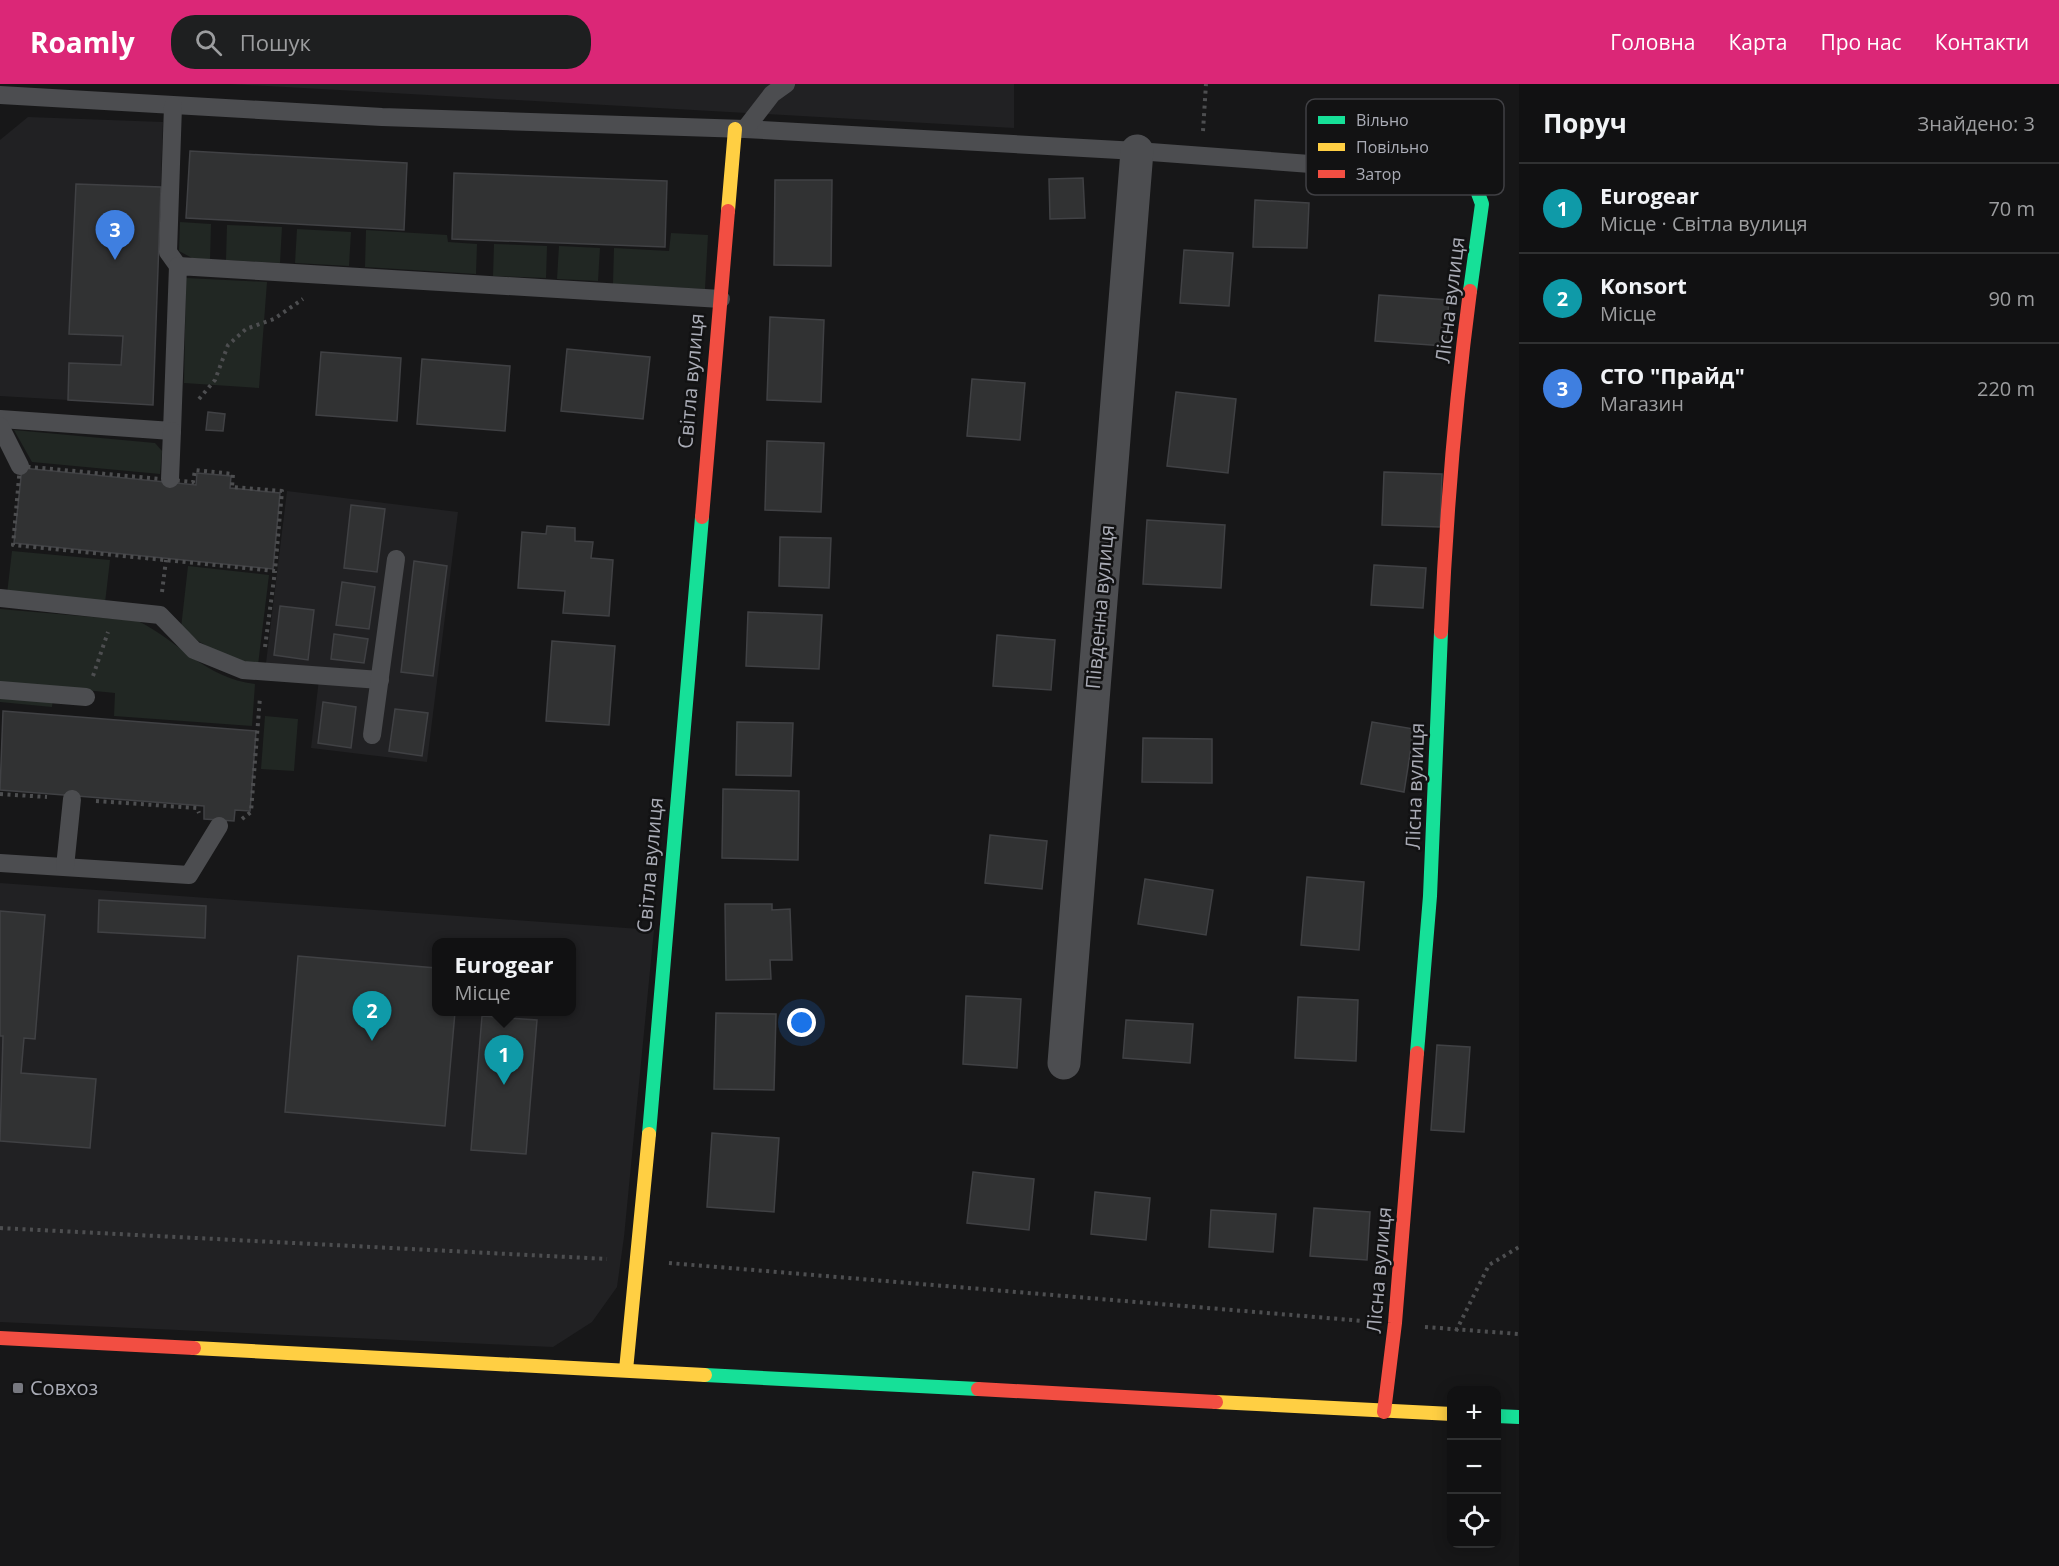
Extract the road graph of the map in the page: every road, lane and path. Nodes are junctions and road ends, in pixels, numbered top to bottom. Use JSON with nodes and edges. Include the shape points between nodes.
{"nodes":[{"id":1,"x":786,"y":84,"type":"edge"},
{"id":2,"x":1206,"y":84,"type":"edge"},
{"id":3,"x":0,"y":95,"type":"edge"},
{"id":4,"x":172,"y":106,"type":"junction"},
{"id":5,"x":740,"y":129,"type":"junction"},
{"id":6,"x":1137,"y":151,"type":"junction"},
{"id":7,"x":1202,"y":156,"type":"junction"},
{"id":8,"x":1306,"y":164,"type":"edge"},
{"id":9,"x":1480,"y":195,"type":"edge"},
{"id":10,"x":177,"y":266,"type":"junction"},
{"id":11,"x":335,"y":275,"type":"junction"},
{"id":12,"x":721,"y":299,"type":"junction"},
{"id":13,"x":0,"y":419,"type":"edge"},
{"id":14,"x":172,"y":425,"type":"junction"},
{"id":15,"x":0,"y":426,"type":"edge"},
{"id":16,"x":20,"y":466,"type":"junction"},
{"id":17,"x":170,"y":479,"type":"junction"},
{"id":18,"x":396,"y":559,"type":"dead end"},
{"id":19,"x":166,"y":560,"type":"junction"},
{"id":20,"x":275,"y":571,"type":"junction"},
{"id":21,"x":0,"y":598,"type":"edge"},
{"id":22,"x":117,"y":609,"type":"junction"},
{"id":23,"x":159,"y":615,"type":"junction"},
{"id":24,"x":262,"y":671,"type":"junction"},
{"id":25,"x":380,"y":680,"type":"junction"},
{"id":26,"x":0,"y":690,"type":"edge"},
{"id":27,"x":86,"y":697,"type":"joint"},
{"id":28,"x":372,"y":735,"type":"dead end"},
{"id":29,"x":0,"y":794,"type":"edge"},
{"id":30,"x":72,"y":799,"type":"junction"},
{"id":31,"x":219,"y":826,"type":"junction"},
{"id":32,"x":0,"y":863,"type":"edge"},
{"id":33,"x":65,"y":867,"type":"junction"},
{"id":34,"x":1064,"y":1063,"type":"dead end"},
{"id":35,"x":0,"y":1228,"type":"edge"},
{"id":36,"x":1519,"y":1247,"type":"edge"},
{"id":37,"x":638,"y":1261,"type":"junction"},
{"id":38,"x":1395,"y":1323,"type":"junction"},
{"id":39,"x":1456,"y":1331,"type":"junction"},
{"id":40,"x":1519,"y":1334,"type":"edge"},
{"id":41,"x":0,"y":1338,"type":"edge"},
{"id":42,"x":626,"y":1370,"type":"junction"},
{"id":43,"x":1384,"y":1412,"type":"junction"},
{"id":44,"x":1447,"y":1414,"type":"edge"},
{"id":45,"x":1501,"y":1416,"type":"edge"},
{"id":46,"x":1519,"y":1417,"type":"edge"}],
"edges":[{"from":1,"to":5,"type":"lane"},
{"from":2,"to":7,"type":"path"},
{"from":3,"to":4,"type":"lane"},
{"from":4,"to":5,"type":"lane"},
{"from":4,"to":10,"type":"lane","via":[[168,252]]},
{"from":5,"to":6,"type":"lane"},
{"from":5,"to":12,"type":"street","name":"Світла вулиця"},
{"from":6,"to":7,"type":"lane"},
{"from":6,"to":34,"type":"street","name":"Південна вулиця"},
{"from":7,"to":8,"type":"lane"},
{"from":9,"to":38,"type":"street","name":"Лісна вулиця","via":[[1446,515],[1430,896]]},
{"from":10,"to":11,"type":"lane"},
{"from":10,"to":14,"type":"lane"},
{"from":11,"to":12,"type":"lane"},
{"from":11,"to":14,"type":"path","via":[[274,319],[246,329],[228,345],[215,381]]},
{"from":12,"to":37,"type":"street","name":"Світла вулиця"},
{"from":13,"to":14,"type":"lane"},
{"from":14,"to":17,"type":"lane"},
{"from":15,"to":16,"type":"lane"},
{"from":16,"to":17,"type":"path"},
{"from":16,"to":19,"type":"path","via":[[13,545]]},
{"from":17,"to":20,"type":"path","via":[[193,482],[195,470],[233,474],[232,487],[282,491]]},
{"from":18,"to":25,"type":"lane"},
{"from":19,"to":20,"type":"path"},
{"from":19,"to":23,"type":"path"},
{"from":20,"to":24,"type":"path"},
{"from":21,"to":22,"type":"lane"},
{"from":22,"to":23,"type":"lane"},
{"from":22,"to":27,"type":"path"},
{"from":23,"to":24,"type":"lane","via":[[194,650],[243,670]]},
{"from":24,"to":25,"type":"lane"},
{"from":24,"to":31,"type":"path","via":[[251,812],[236,824]]},
{"from":25,"to":28,"type":"lane"},
{"from":26,"to":27,"type":"lane"},
{"from":29,"to":30,"type":"path"},
{"from":30,"to":31,"type":"path","via":[[197,808],[201,822]]},
{"from":30,"to":33,"type":"lane"},
{"from":31,"to":33,"type":"lane","via":[[189,875]]},
{"from":32,"to":33,"type":"lane"},
{"from":35,"to":37,"type":"path"},
{"from":36,"to":39,"type":"path","via":[[1489,1265]]},
{"from":37,"to":38,"type":"path"},
{"from":37,"to":42,"type":"street","name":"Світла вулиця"},
{"from":38,"to":39,"type":"path"},
{"from":38,"to":43,"type":"street","name":"Лісна вулиця"},
{"from":39,"to":40,"type":"path"},
{"from":41,"to":42,"type":"street"},
{"from":42,"to":43,"type":"street"},
{"from":43,"to":44,"type":"street"},
{"from":45,"to":46,"type":"street"}]}
